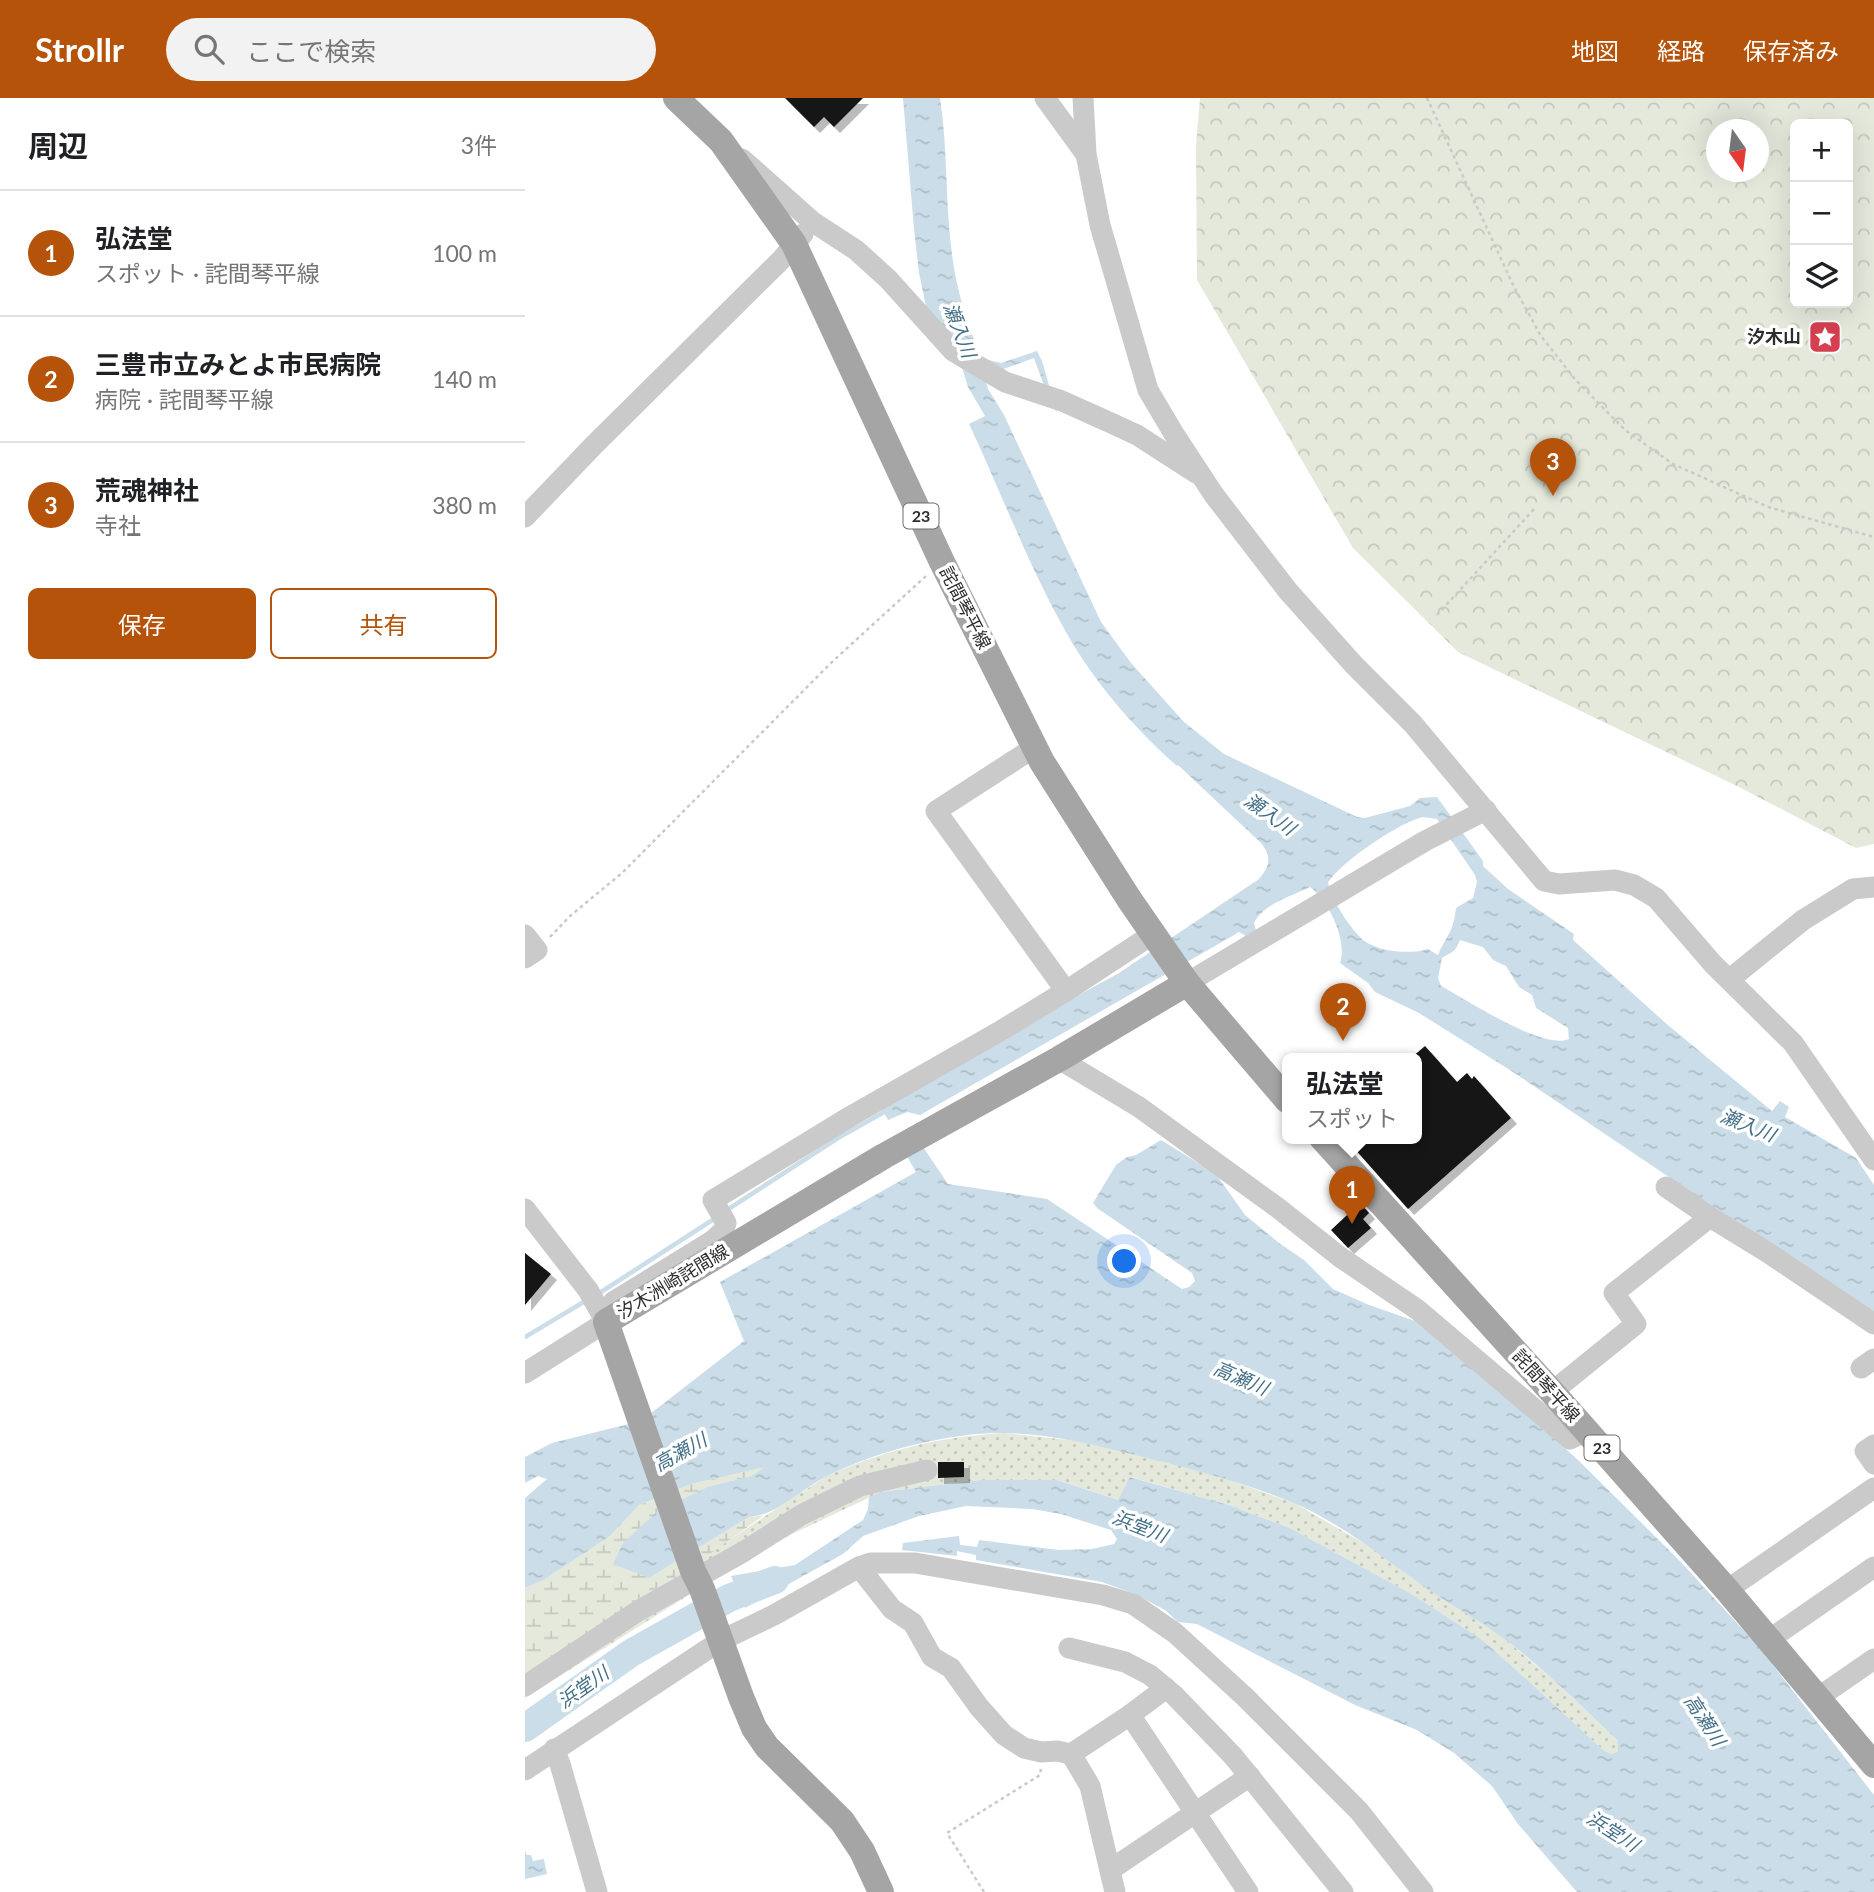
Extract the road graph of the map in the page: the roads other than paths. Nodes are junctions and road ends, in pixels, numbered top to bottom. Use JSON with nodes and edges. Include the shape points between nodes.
{"nodes":[{"id":1,"x":676,"y":98,"type":"edge"},
{"id":2,"x":1045,"y":98,"type":"edge"},
{"id":3,"x":1083,"y":98,"type":"edge"},
{"id":4,"x":721,"y":141,"type":"junction"},
{"id":5,"x":1086,"y":154,"type":"junction"},
{"id":6,"x":813,"y":222,"type":"junction"},
{"id":7,"x":794,"y":244,"type":"junction"},
{"id":8,"x":1200,"y":476,"type":"junction"},
{"id":9,"x":525,"y":517,"type":"edge"},
{"id":10,"x":1035,"y":747,"type":"junction"},
{"id":11,"x":1486,"y":810,"type":"junction"},
{"id":12,"x":1874,"y":887,"type":"edge"},
{"id":13,"x":1156,"y":938,"type":"junction"},
{"id":14,"x":1184,"y":979,"type":"junction"},
{"id":15,"x":1730,"y":979,"type":"junction"},
{"id":16,"x":1066,"y":991,"type":"junction"},
{"id":17,"x":1059,"y":1059,"type":"junction"},
{"id":18,"x":1282,"y":1094,"type":"edge"},
{"id":19,"x":1327,"y":1144,"type":"edge"},
{"id":20,"x":1874,"y":1160,"type":"edge"},
{"id":21,"x":1666,"y":1187,"type":"dead end"},
{"id":22,"x":525,"y":1209,"type":"edge"},
{"id":23,"x":1710,"y":1217,"type":"junction"},
{"id":24,"x":600,"y":1312,"type":"junction"},
{"id":25,"x":1874,"y":1324,"type":"edge"},
{"id":26,"x":525,"y":1373,"type":"edge"},
{"id":27,"x":1552,"y":1392,"type":"junction"},
{"id":28,"x":1587,"y":1431,"type":"junction"},
{"id":29,"x":1874,"y":1445,"type":"edge"},
{"id":30,"x":1874,"y":1464,"type":"edge"},
{"id":31,"x":927,"y":1470,"type":"dead end"},
{"id":32,"x":1874,"y":1488,"type":"edge"},
{"id":33,"x":859,"y":1567,"type":"junction"},
{"id":34,"x":1874,"y":1567,"type":"edge"},
{"id":35,"x":698,"y":1579,"type":"junction"},
{"id":36,"x":1727,"y":1590,"type":"junction"},
{"id":37,"x":1770,"y":1639,"type":"junction"},
{"id":38,"x":720,"y":1641,"type":"junction"},
{"id":39,"x":1069,"y":1648,"type":"dead end"},
{"id":40,"x":1874,"y":1658,"type":"edge"},
{"id":41,"x":525,"y":1686,"type":"edge"},
{"id":42,"x":1166,"y":1688,"type":"junction"},
{"id":43,"x":1819,"y":1697,"type":"junction"},
{"id":44,"x":1129,"y":1715,"type":"junction"},
{"id":45,"x":554,"y":1749,"type":"junction"},
{"id":46,"x":1071,"y":1754,"type":"junction"},
{"id":47,"x":1873,"y":1760,"type":"edge"},
{"id":48,"x":525,"y":1770,"type":"edge"},
{"id":49,"x":1250,"y":1776,"type":"junction"},
{"id":50,"x":1196,"y":1814,"type":"junction"},
{"id":51,"x":1110,"y":1870,"type":"junction"},
{"id":52,"x":597,"y":1892,"type":"edge"},
{"id":53,"x":881,"y":1892,"type":"edge"},
{"id":54,"x":1115,"y":1892,"type":"edge"},
{"id":55,"x":1248,"y":1892,"type":"edge"},
{"id":56,"x":1343,"y":1892,"type":"edge"},
{"id":57,"x":1423,"y":1892,"type":"edge"}],
"edges":[{"from":1,"to":4,"type":"main road","name":"詫間琴平線","number":"23"},
{"from":2,"to":5,"type":"street"},
{"from":3,"to":5,"type":"street"},
{"from":4,"to":6,"type":"street"},
{"from":4,"to":7,"type":"main road","name":"詫間琴平線","number":"23"},
{"from":5,"to":8,"type":"street","via":[[1100,225],[1148,390]]},
{"from":6,"to":7,"type":"street"},
{"from":6,"to":8,"type":"street","via":[[856,250],[888,279],[953,351],[1005,382],[1062,401],[1137,435]]},
{"from":7,"to":9,"type":"street"},
{"from":7,"to":10,"type":"main road","name":"詫間琴平線","number":"23","via":[[942,562]]},
{"from":8,"to":11,"type":"street","via":[[1288,591],[1413,724]]},
{"from":10,"to":13,"type":"main road","name":"詫間琴平線","number":"23"},
{"from":10,"to":16,"type":"street","via":[[936,811]]},
{"from":11,"to":14,"type":"street"},
{"from":11,"to":15,"type":"street","via":[[1544,881],[1615,880],[1634,885],[1656,898]]},
{"from":12,"to":15,"type":"street","via":[[1853,889],[1804,920]]},
{"from":13,"to":14,"type":"main road","name":"詫間琴平線","number":"23"},
{"from":13,"to":16,"type":"street"},
{"from":14,"to":17,"type":"main road","name":"汐木洲崎詫間線"},
{"from":14,"to":18,"type":"main road","name":"詫間琴平線","number":"23"},
{"from":15,"to":20,"type":"street","via":[[1793,1043]]},
{"from":16,"to":24,"type":"street","via":[[713,1200],[723,1231]]},
{"from":17,"to":24,"type":"main road","name":"汐木洲崎詫間線"},
{"from":17,"to":28,"type":"street","via":[[1139,1107],[1418,1310],[1570,1439]]},
{"from":19,"to":27,"type":"main road","name":"詫間琴平線","number":"23"},
{"from":21,"to":23,"type":"street"},
{"from":22,"to":24,"type":"street"},
{"from":23,"to":25,"type":"street"},
{"from":23,"to":27,"type":"street","via":[[1614,1293],[1636,1324]]},
{"from":24,"to":26,"type":"street"},
{"from":24,"to":35,"type":"main road","name":"汐木洲崎詫間線"},
{"from":27,"to":28,"type":"main road","name":"詫間琴平線","number":"23"},
{"from":28,"to":36,"type":"main road","name":"詫間琴平線","number":"23"},
{"from":29,"to":30,"type":"street","via":[[1865,1451]]},
{"from":31,"to":35,"type":"street","via":[[860,1486],[826,1501]]},
{"from":32,"to":36,"type":"street"},
{"from":33,"to":38,"type":"street"},
{"from":33,"to":46,"type":"street","via":[[892,1609],[913,1623],[932,1657],[951,1668],[1004,1735],[1024,1748]]},
{"from":33,"to":57,"type":"street","via":[[915,1563],[1133,1604],[1175,1633],[1307,1757],[1359,1811]]},
{"from":34,"to":37,"type":"street"},
{"from":35,"to":38,"type":"main road","name":"汐木洲崎詫間線"},
{"from":35,"to":41,"type":"street","via":[[638,1611]]},
{"from":36,"to":37,"type":"main road","name":"詫間琴平線","number":"23"},
{"from":37,"to":43,"type":"main road","name":"詫間琴平線","number":"23"},
{"from":38,"to":45,"type":"street"},
{"from":38,"to":53,"type":"main road","name":"汐木洲崎詫間線","via":[[754,1728],[767,1747],[842,1821]]},
{"from":39,"to":42,"type":"street","via":[[1125,1662]]},
{"from":40,"to":43,"type":"street"},
{"from":42,"to":44,"type":"street"},
{"from":42,"to":49,"type":"street"},
{"from":43,"to":47,"type":"main road","name":"詫間琴平線","number":"23"},
{"from":44,"to":46,"type":"street"},
{"from":44,"to":50,"type":"street"},
{"from":45,"to":48,"type":"street"},
{"from":45,"to":52,"type":"street"},
{"from":46,"to":51,"type":"street","via":[[1090,1786]]},
{"from":49,"to":50,"type":"street"},
{"from":49,"to":56,"type":"street"},
{"from":50,"to":51,"type":"street"},
{"from":50,"to":55,"type":"street"},
{"from":51,"to":54,"type":"street"}]}
